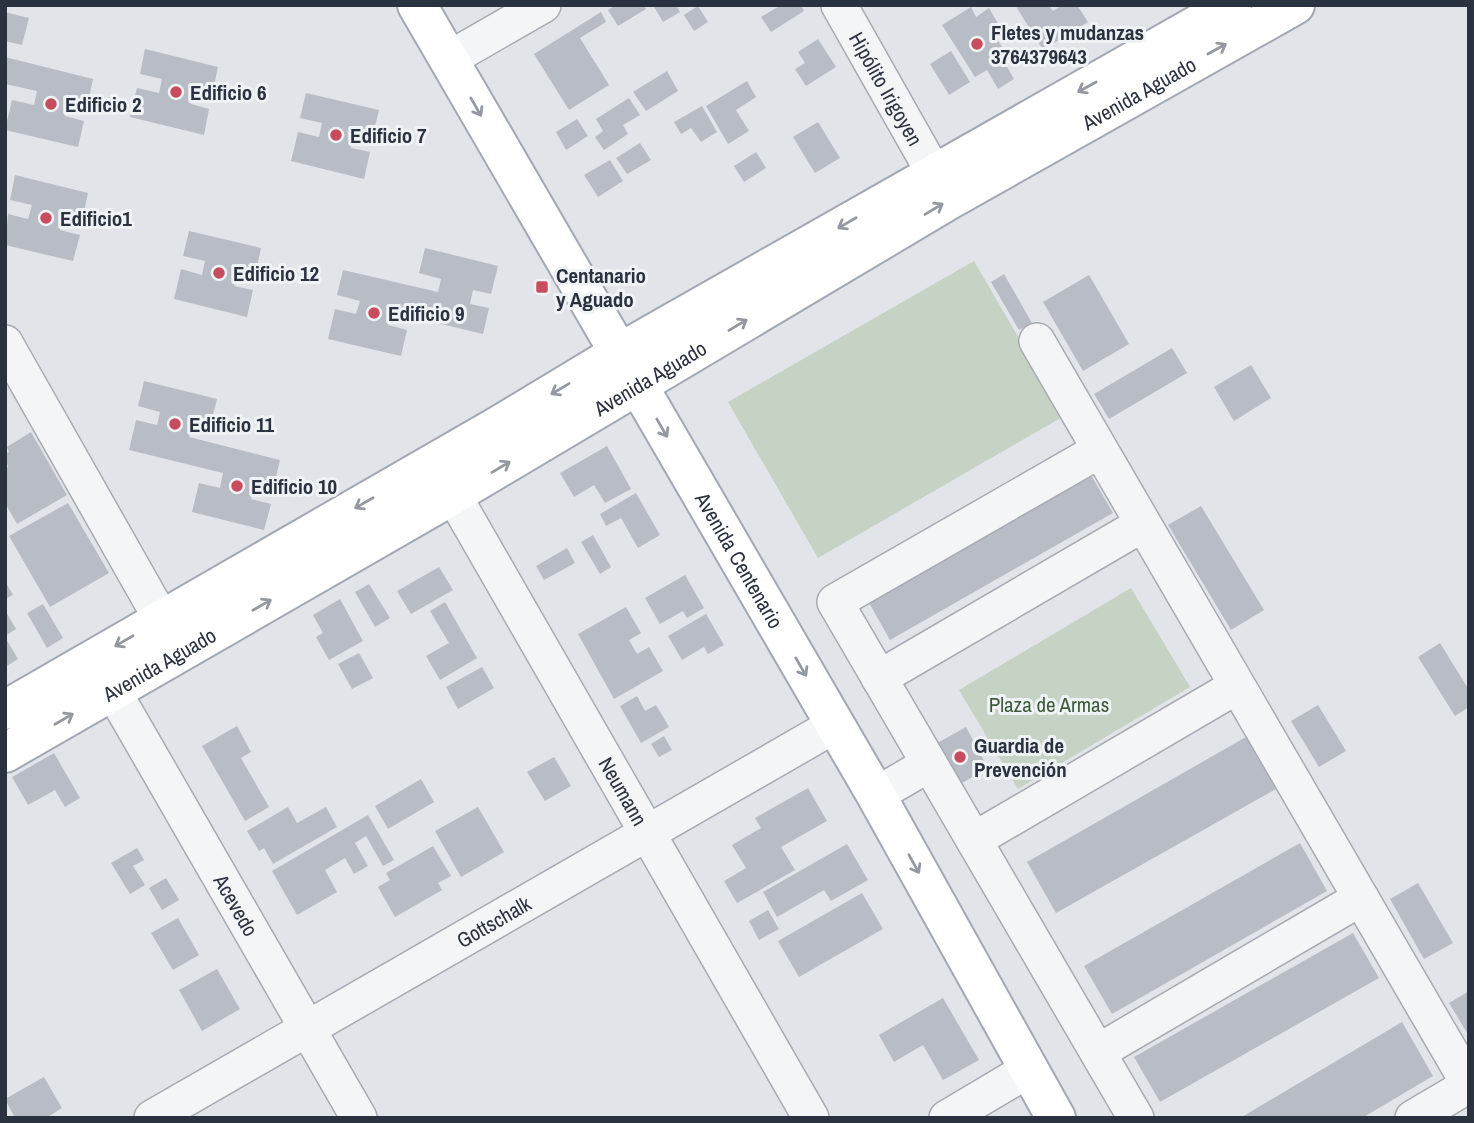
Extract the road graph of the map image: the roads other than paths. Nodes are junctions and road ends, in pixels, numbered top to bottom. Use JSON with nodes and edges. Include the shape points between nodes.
{"nodes":[{"id":1,"x":417,"y":5,"type":"edge"},
{"id":2,"x":543,"y":5,"type":"edge"},
{"id":3,"x":839,"y":5,"type":"edge"},
{"id":4,"x":1232,"y":5,"type":"edge"},
{"id":5,"x":1295,"y":5,"type":"edge"},
{"id":6,"x":449,"y":60,"type":"junction"},
{"id":7,"x":934,"y":173,"type":"junction"},
{"id":8,"x":1037,"y":341,"type":"dead end"},
{"id":9,"x":5,"y":343,"type":"edge"},
{"id":10,"x":628,"y":369,"type":"junction"},
{"id":11,"x":1100,"y":450,"type":"junction"},
{"id":12,"x":435,"y":463,"type":"junction"},
{"id":13,"x":453,"y":495,"type":"junction"},
{"id":14,"x":1143,"y":524,"type":"junction"},
{"id":15,"x":162,"y":620,"type":"junction"},
{"id":16,"x":180,"y":652,"type":"junction"},
{"id":17,"x":879,"y":678,"type":"junction"},
{"id":18,"x":1237,"y":686,"type":"junction"},
{"id":19,"x":113,"y":691,"type":"junction"},
{"id":20,"x":5,"y":709,"type":"edge"},
{"id":21,"x":835,"y":725,"type":"junction"},
{"id":22,"x":5,"y":753,"type":"edge"},
{"id":23,"x":929,"y":764,"type":"junction"},
{"id":24,"x":876,"y":795,"type":"junction"},
{"id":25,"x":647,"y":833,"type":"junction"},
{"id":26,"x":974,"y":840,"type":"junction"},
{"id":27,"x":1361,"y":898,"type":"junction"},
{"id":28,"x":307,"y":1028,"type":"junction"},
{"id":29,"x":1098,"y":1052,"type":"junction"},
{"id":30,"x":1028,"y":1070,"type":"junction"},
{"id":31,"x":1469,"y":1085,"type":"edge"},
{"id":32,"x":152,"y":1118,"type":"edge"},
{"id":33,"x":359,"y":1118,"type":"edge"},
{"id":34,"x":811,"y":1118,"type":"edge"},
{"id":35,"x":947,"y":1118,"type":"edge"},
{"id":36,"x":1056,"y":1118,"type":"edge"},
{"id":37,"x":1136,"y":1118,"type":"edge"},
{"id":38,"x":1413,"y":1118,"type":"edge"}],
"edges":[{"from":1,"to":6,"type":"main road","name":"Avenida Centenario"},
{"from":2,"to":6,"type":"street"},
{"from":3,"to":7,"type":"street","name":"Hipólito Irigoyen"},
{"from":4,"to":7,"type":"main road","name":"Avenida Aguado","one_way":true},
{"from":10,"to":5,"type":"main road","name":"Avenida Aguado","one_way":true,"via":[[949,200]]},
{"from":6,"to":10,"type":"main road","name":"Avenida Centenario","one_way":true},
{"from":7,"to":10,"type":"main road","name":"Avenida Aguado","one_way":true},
{"from":8,"to":11,"type":"street"},
{"from":9,"to":15,"type":"street"},
{"from":10,"to":12,"type":"main road","name":"Avenida Aguado","one_way":true},
{"from":13,"to":10,"type":"main road","name":"Avenida Aguado","one_way":true},
{"from":10,"to":21,"type":"main road","name":"Avenida Centenario","one_way":true},
{"from":11,"to":14,"type":"street"},
{"from":11,"to":17,"type":"street","via":[[835,602]]},
{"from":12,"to":13,"type":"street","name":"Neumann"},
{"from":12,"to":15,"type":"main road","name":"Avenida Aguado","one_way":true},
{"from":16,"to":13,"type":"main road","name":"Avenida Aguado","one_way":true},
{"from":13,"to":25,"type":"street","name":"Neumann"},
{"from":14,"to":17,"type":"street"},
{"from":14,"to":18,"type":"street"},
{"from":15,"to":16,"type":"street"},
{"from":15,"to":20,"type":"main road","name":"Avenida Aguado","one_way":true},
{"from":16,"to":19,"type":"main road","name":"Avenida Aguado"},
{"from":17,"to":23,"type":"street"},
{"from":18,"to":26,"type":"street"},
{"from":18,"to":27,"type":"street"},
{"from":22,"to":19,"type":"main road","name":"Avenida Aguado","one_way":true},
{"from":19,"to":28,"type":"street","name":"Acevedo"},
{"from":21,"to":24,"type":"main road","name":"Avenida Centenario"},
{"from":21,"to":25,"type":"street","name":"Gottschalk"},
{"from":23,"to":24,"type":"street"},
{"from":23,"to":26,"type":"street"},
{"from":24,"to":30,"type":"main road","name":"Avenida Centenario","one_way":true},
{"from":25,"to":28,"type":"street","name":"Gottschalk"},
{"from":25,"to":34,"type":"street","name":"Neumann"},
{"from":26,"to":29,"type":"street"},
{"from":27,"to":29,"type":"street"},
{"from":27,"to":31,"type":"street"},
{"from":28,"to":32,"type":"street","name":"Gottschalk"},
{"from":28,"to":33,"type":"street","name":"Acevedo"},
{"from":29,"to":37,"type":"street"},
{"from":30,"to":35,"type":"street"},
{"from":30,"to":36,"type":"main road","name":"Avenida Centenario"},
{"from":31,"to":38,"type":"street"}]}
